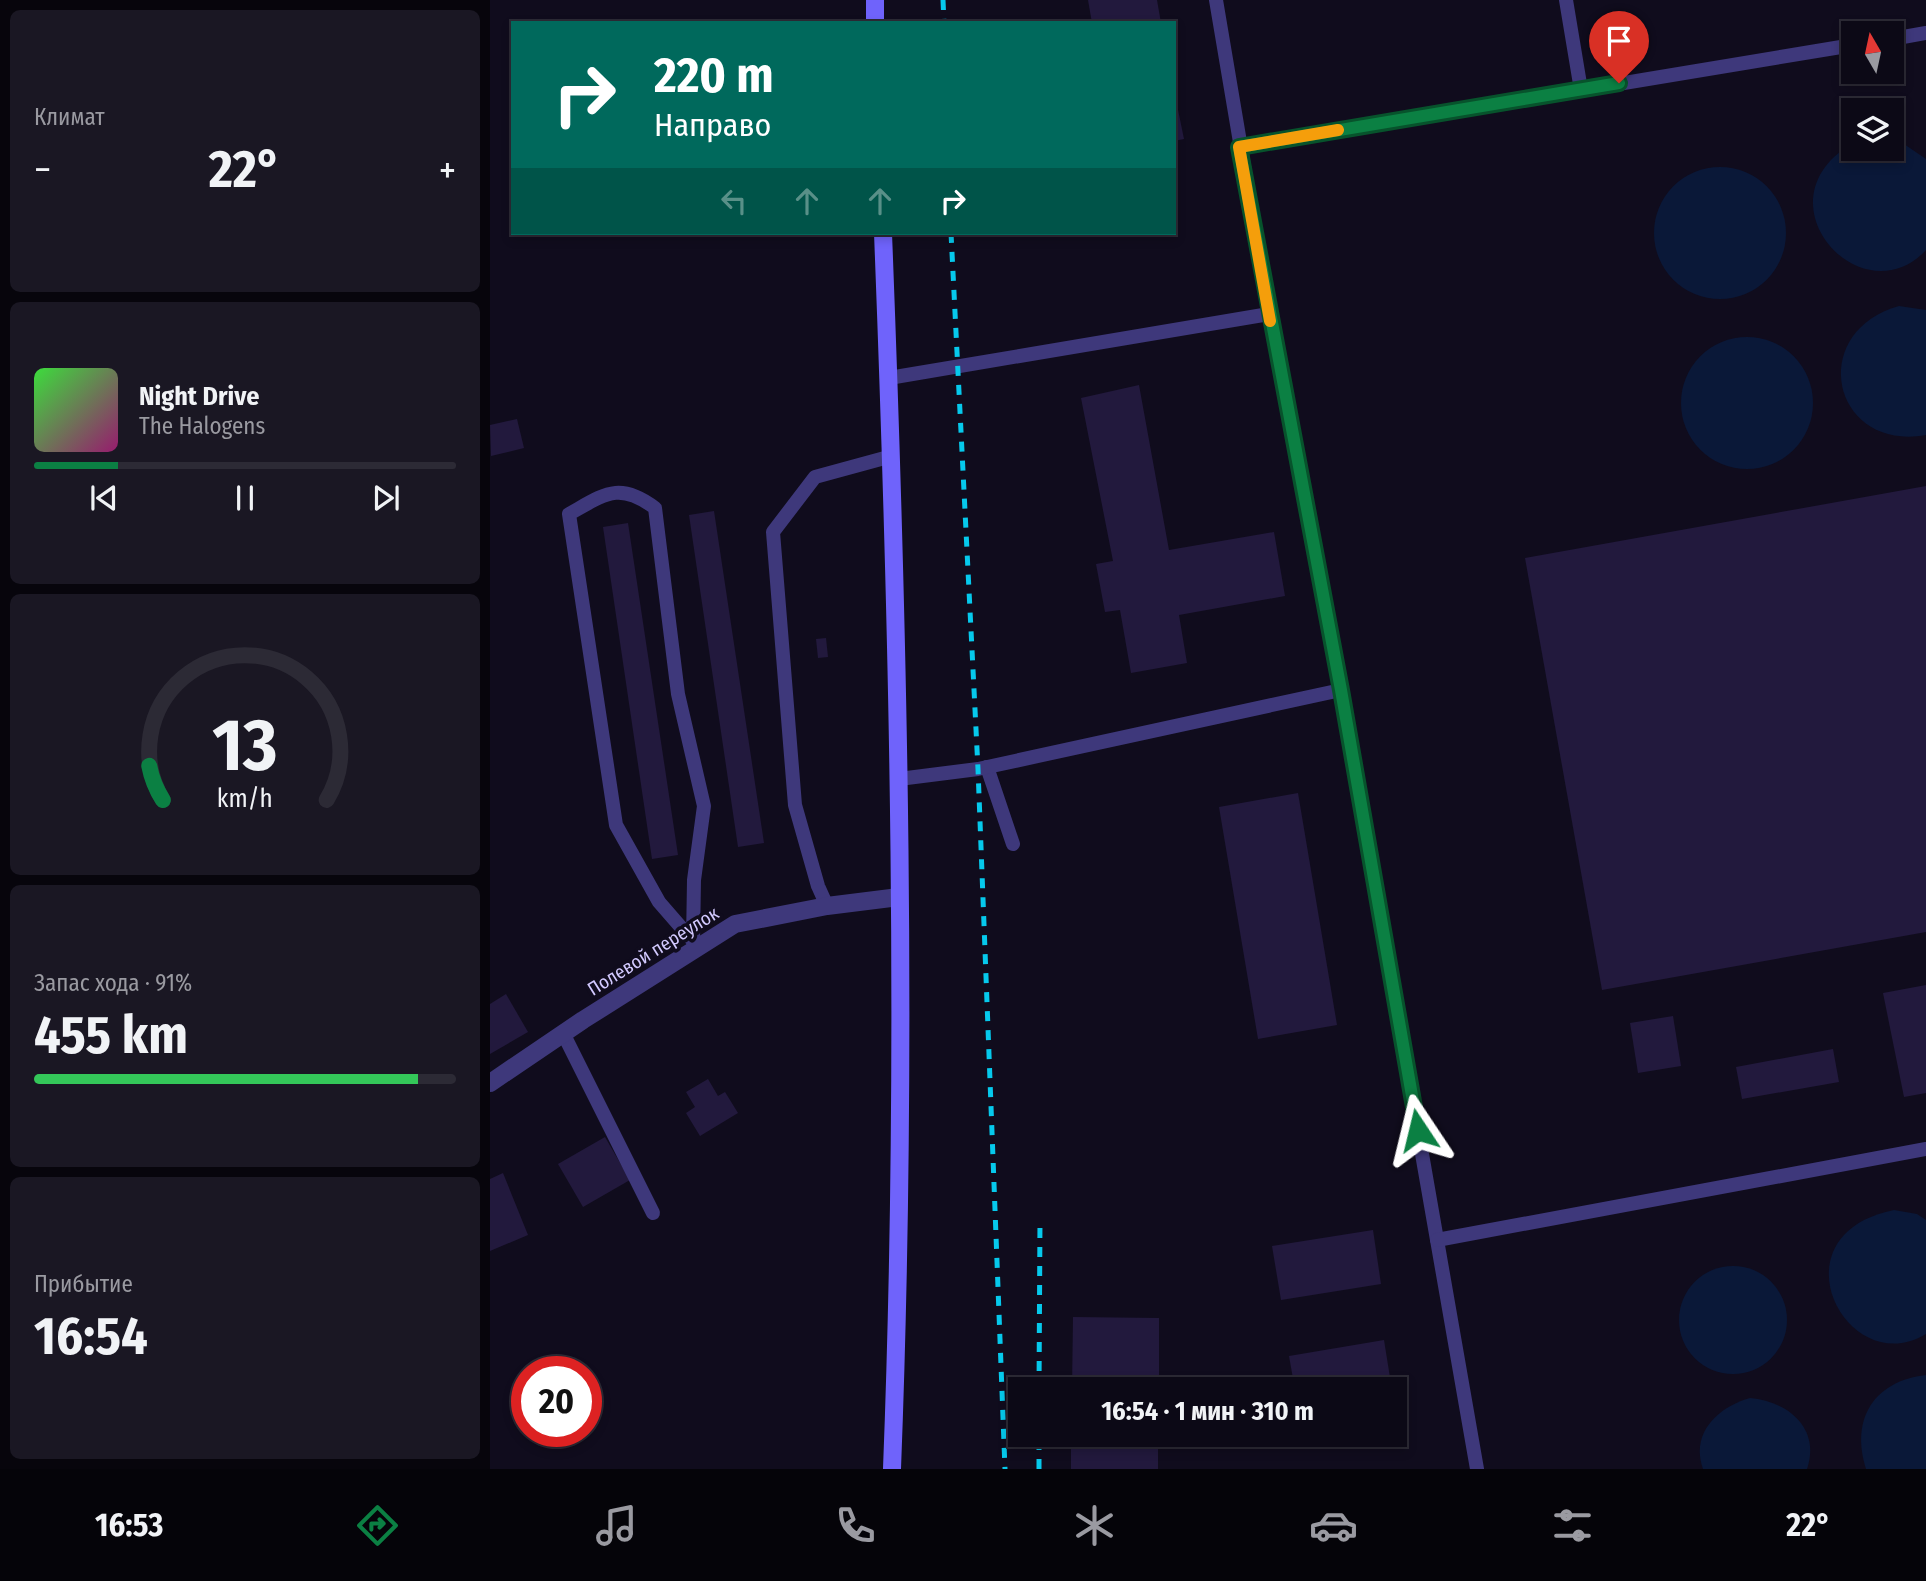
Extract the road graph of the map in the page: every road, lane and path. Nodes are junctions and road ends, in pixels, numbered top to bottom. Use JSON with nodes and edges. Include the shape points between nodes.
{"nodes":[{"id":1,"x":874,"y":0,"type":"edge"},
{"id":2,"x":1216,"y":0,"type":"edge"},
{"id":3,"x":1566,"y":0,"type":"edge"},
{"id":4,"x":875,"y":21,"type":"edge"},
{"id":5,"x":1926,"y":33,"type":"edge"},
{"id":6,"x":1904,"y":37,"type":"edge"},
{"id":7,"x":1841,"y":47,"type":"edge"},
{"id":8,"x":1581,"y":90,"type":"junction"},
{"id":9,"x":1239,"y":147,"type":"junction"},
{"id":10,"x":883,"y":235,"type":"edge"},
{"id":11,"x":1269,"y":314,"type":"junction"},
{"id":12,"x":889,"y":378,"type":"junction"},
{"id":13,"x":892,"y":456,"type":"junction"},
{"id":14,"x":1341,"y":690,"type":"junction"},
{"id":15,"x":987,"y":767,"type":"junction"},
{"id":16,"x":899,"y":779,"type":"junction"},
{"id":17,"x":1013,"y":844,"type":"dead end"},
{"id":18,"x":899,"y":897,"type":"junction"},
{"id":19,"x":827,"y":906,"type":"junction"},
{"id":20,"x":696,"y":944,"type":"junction"},
{"id":21,"x":563,"y":1033,"type":"junction"},
{"id":22,"x":490,"y":1083,"type":"edge"},
{"id":23,"x":1926,"y":1149,"type":"edge"},
{"id":24,"x":653,"y":1213,"type":"dead end"},
{"id":25,"x":1437,"y":1240,"type":"junction"},
{"id":26,"x":892,"y":1469,"type":"edge"},
{"id":27,"x":1476,"y":1469,"type":"edge"}],
"edges":[{"from":1,"to":4,"type":"street"},
{"from":2,"to":9,"type":"lane"},
{"from":3,"to":8,"type":"lane"},
{"from":5,"to":6,"type":"lane"},
{"from":7,"to":8,"type":"lane"},
{"from":8,"to":9,"type":"lane"},
{"from":9,"to":11,"type":"lane"},
{"from":10,"to":12,"type":"street"},
{"from":11,"to":12,"type":"lane"},
{"from":11,"to":14,"type":"lane"},
{"from":12,"to":13,"type":"street"},
{"from":13,"to":16,"type":"street"},
{"from":13,"to":19,"type":"lane","via":[[815,477],[773,532],[795,805]]},
{"from":14,"to":15,"type":"lane"},
{"from":14,"to":25,"type":"lane"},
{"from":15,"to":16,"type":"lane"},
{"from":15,"to":17,"type":"lane"},
{"from":16,"to":18,"type":"street"},
{"from":18,"to":19,"type":"street","name":"Полевой переулок"},
{"from":18,"to":26,"type":"street","via":[[900,1251]]},
{"from":19,"to":20,"type":"street","name":"Полевой переулок","via":[[735,925]]},
{"from":20,"to":20,"type":"lane","via":[[660,902],[616,825],[569,513],[606,493],[635,493],[656,508],[678,694],[704,806],[694,880]]},
{"from":20,"to":21,"type":"street","name":"Полевой переулок"},
{"from":21,"to":22,"type":"street","name":"Полевой переулок"},
{"from":21,"to":24,"type":"lane"},
{"from":23,"to":25,"type":"lane"},
{"from":25,"to":27,"type":"lane"}]}
